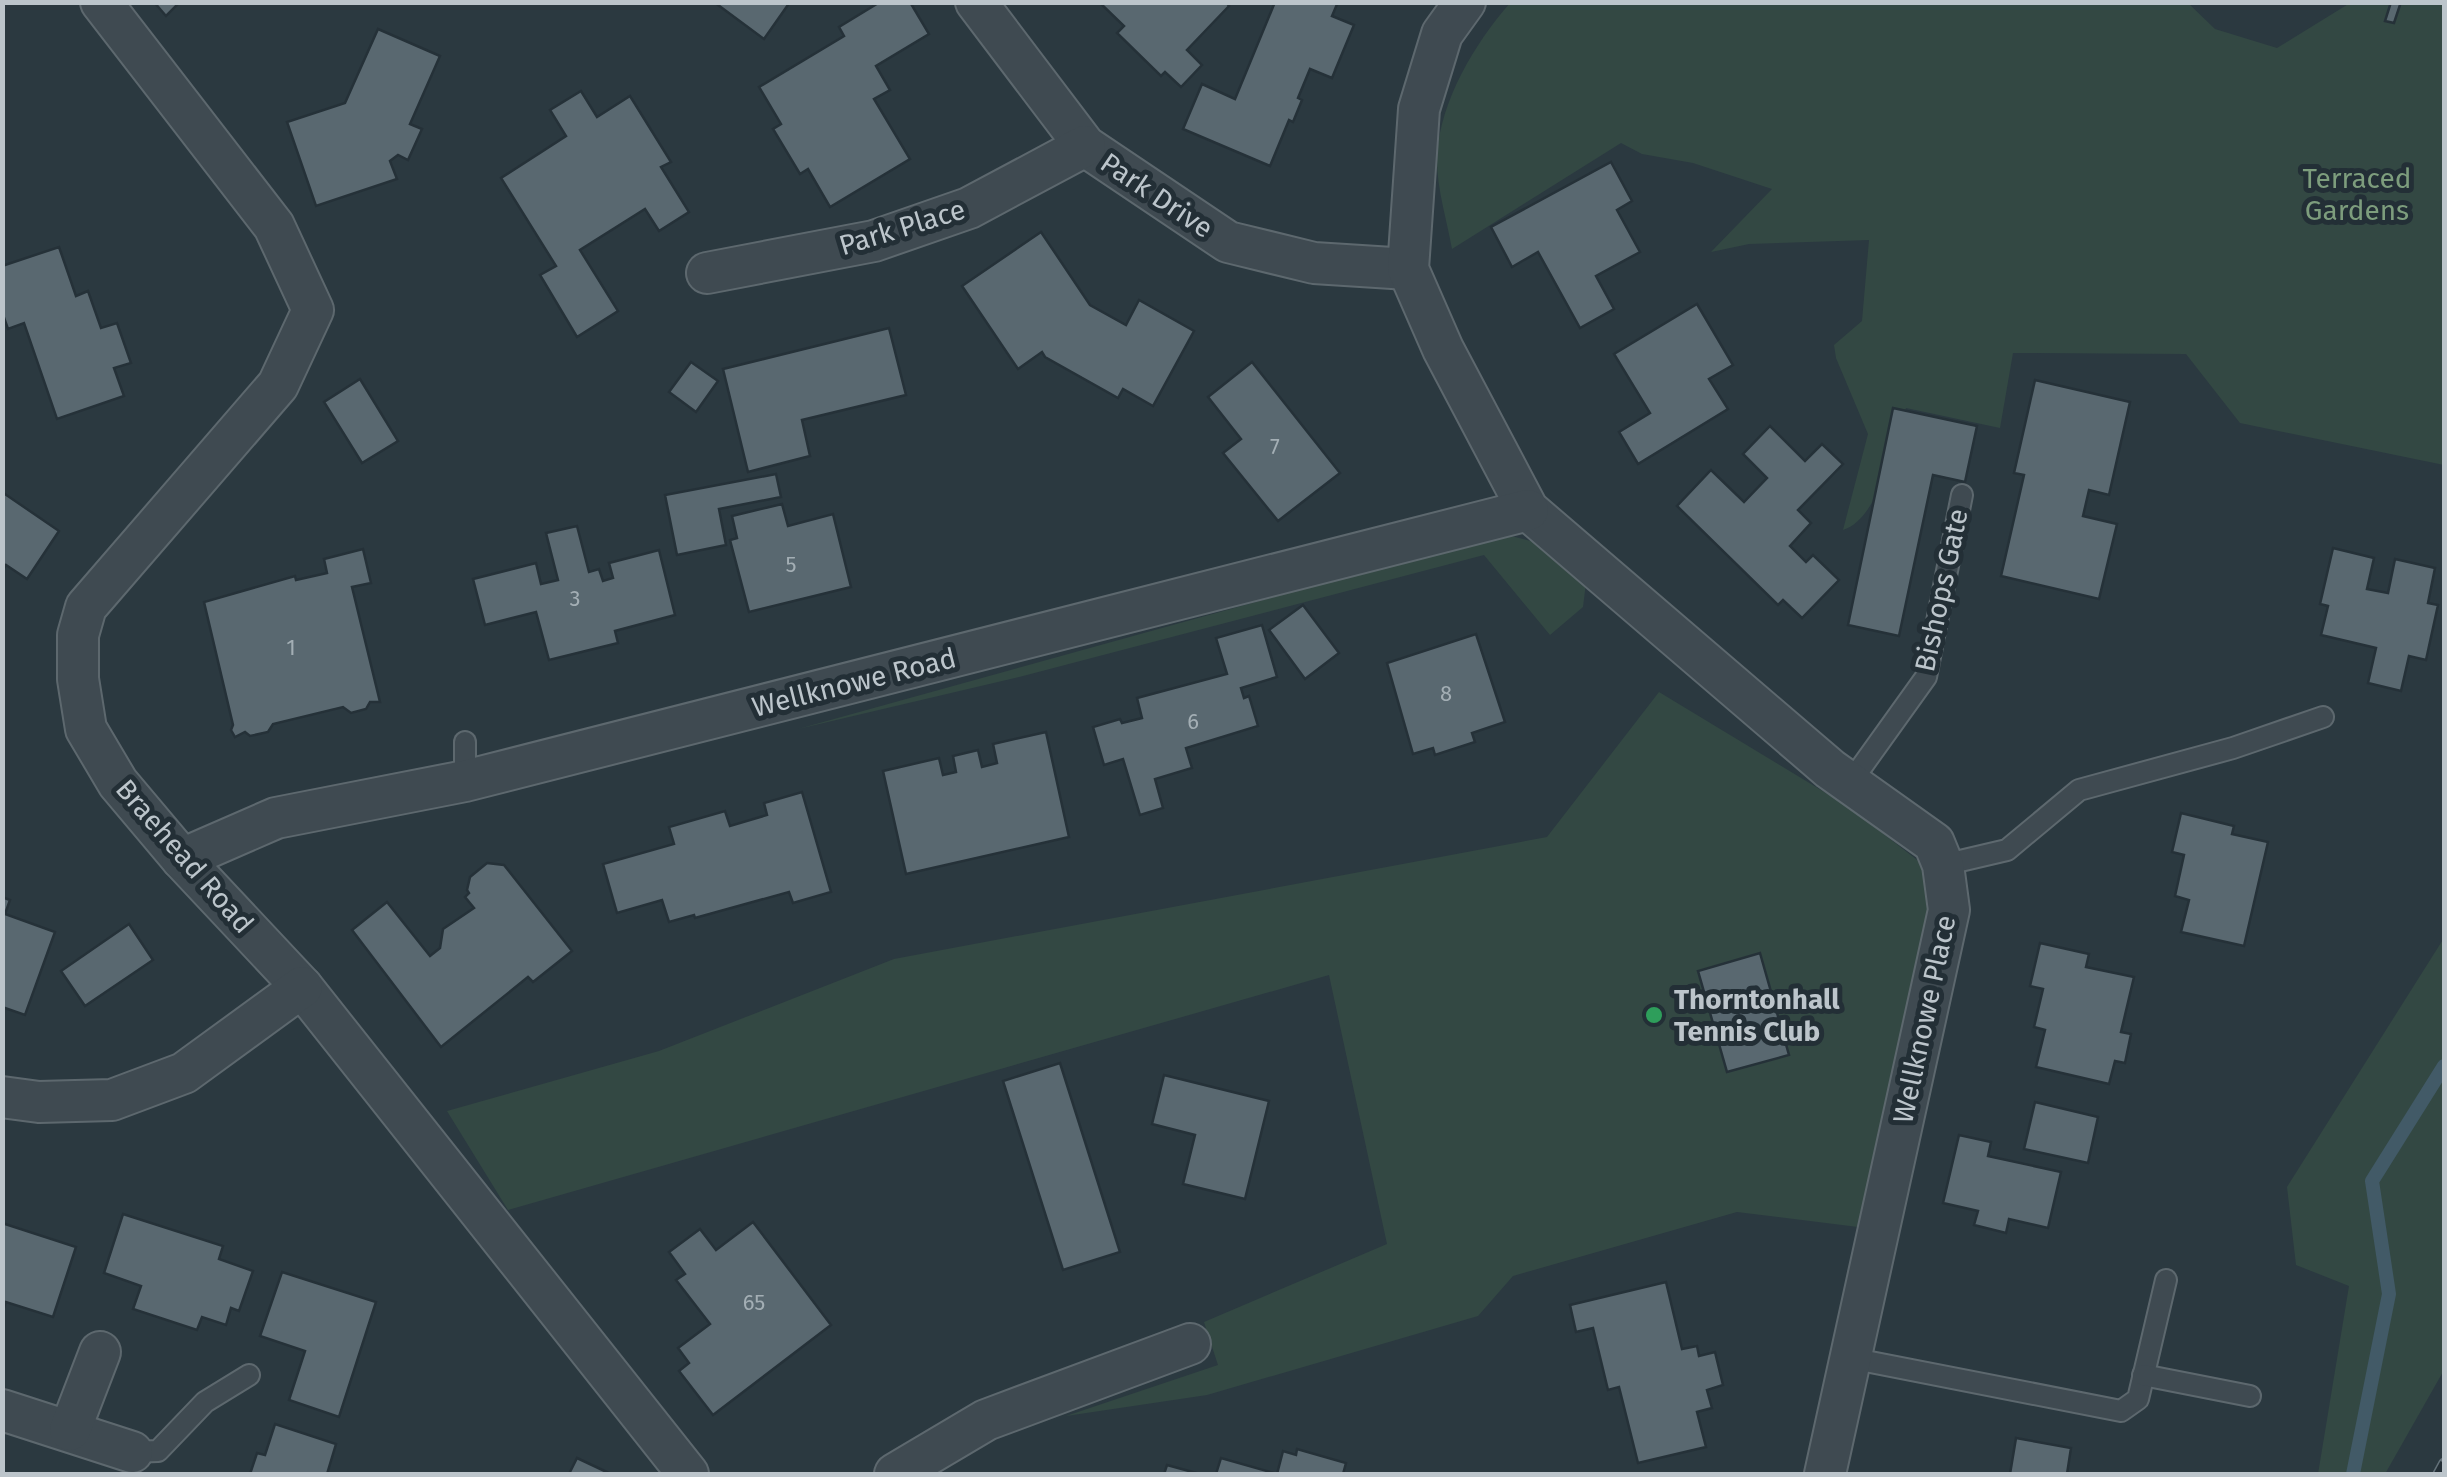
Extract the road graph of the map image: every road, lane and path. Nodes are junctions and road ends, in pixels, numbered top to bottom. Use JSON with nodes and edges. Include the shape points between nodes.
{"nodes":[{"id":1,"x":102,"y":2,"type":"edge"},
{"id":2,"x":976,"y":2,"type":"edge"},
{"id":3,"x":1465,"y":2,"type":"edge"},
{"id":4,"x":1084,"y":146,"type":"junction"},
{"id":5,"x":1408,"y":269,"type":"junction"},
{"id":6,"x":707,"y":273,"type":"dead end"},
{"id":7,"x":1962,"y":495,"type":"dead end"},
{"id":8,"x":1528,"y":510,"type":"junction"},
{"id":9,"x":2323,"y":718,"type":"dead end"},
{"id":10,"x":1850,"y":783,"type":"junction"},
{"id":11,"x":182,"y":859,"type":"junction"},
{"id":12,"x":1943,"y":865,"type":"junction"},
{"id":13,"x":302,"y":987,"type":"junction"},
{"id":14,"x":2,"y":1097,"type":"edge"},
{"id":15,"x":2166,"y":1280,"type":"dead end"},
{"id":16,"x":1190,"y":1344,"type":"dead end"},
{"id":17,"x":100,"y":1352,"type":"dead end"},
{"id":18,"x":1850,"y":1358,"type":"junction"},
{"id":19,"x":249,"y":1375,"type":"dead end"},
{"id":20,"x":2143,"y":1375,"type":"junction"},
{"id":21,"x":2250,"y":1396,"type":"dead end"},
{"id":22,"x":2,"y":1410,"type":"edge"},
{"id":23,"x":70,"y":1430,"type":"junction"},
{"id":24,"x":132,"y":1452,"type":"joint"},
{"id":25,"x":688,"y":1474,"type":"edge"},
{"id":26,"x":895,"y":1474,"type":"edge"},
{"id":27,"x":1824,"y":1474,"type":"edge"}],
"edges":[{"from":1,"to":11,"type":"street","name":"Braehead Road","via":[[274,226],[313,310],[278,386],[86,607],[78,635],[86,730],[118,783]]},
{"from":2,"to":4,"type":"street","name":"Park Drive"},
{"from":3,"to":5,"type":"street","via":[[1442,34],[1419,109]]},
{"from":4,"to":5,"type":"street","name":"Park Drive","via":[[1228,242],[1314,263]]},
{"from":4,"to":6,"type":"street","name":"Park Place","via":[[969,208],[874,241]]},
{"from":5,"to":8,"type":"street"},
{"from":7,"to":10,"type":"lane","name":"Bishops Gate","via":[[1926,676]]},
{"from":8,"to":10,"type":"street"},
{"from":8,"to":11,"type":"street","name":"Wellknowe Road","via":[[465,762],[276,818]]},
{"from":9,"to":12,"type":"lane","via":[[2079,790],[2007,850]]},
{"from":10,"to":12,"type":"street","via":[[1934,842]]},
{"from":11,"to":13,"type":"street","name":"Braehead Road"},
{"from":12,"to":18,"type":"street","name":"Wellknowe Place","via":[[1949,910]]},
{"from":13,"to":14,"type":"street","via":[[184,1072],[112,1100]]},
{"from":13,"to":25,"type":"street","name":"Braehead Road"},
{"from":15,"to":20,"type":"lane"},
{"from":16,"to":26,"type":"street","via":[[986,1420]]},
{"from":17,"to":23,"type":"street"},
{"from":18,"to":20,"type":"lane","via":[[2121,1411],[2138,1398]]},
{"from":18,"to":27,"type":"street","name":"Wellknowe Place"},
{"from":19,"to":24,"type":"lane","via":[[205,1402],[158,1451]]},
{"from":20,"to":21,"type":"lane"},
{"from":22,"to":23,"type":"street"},
{"from":23,"to":24,"type":"street"}]}
